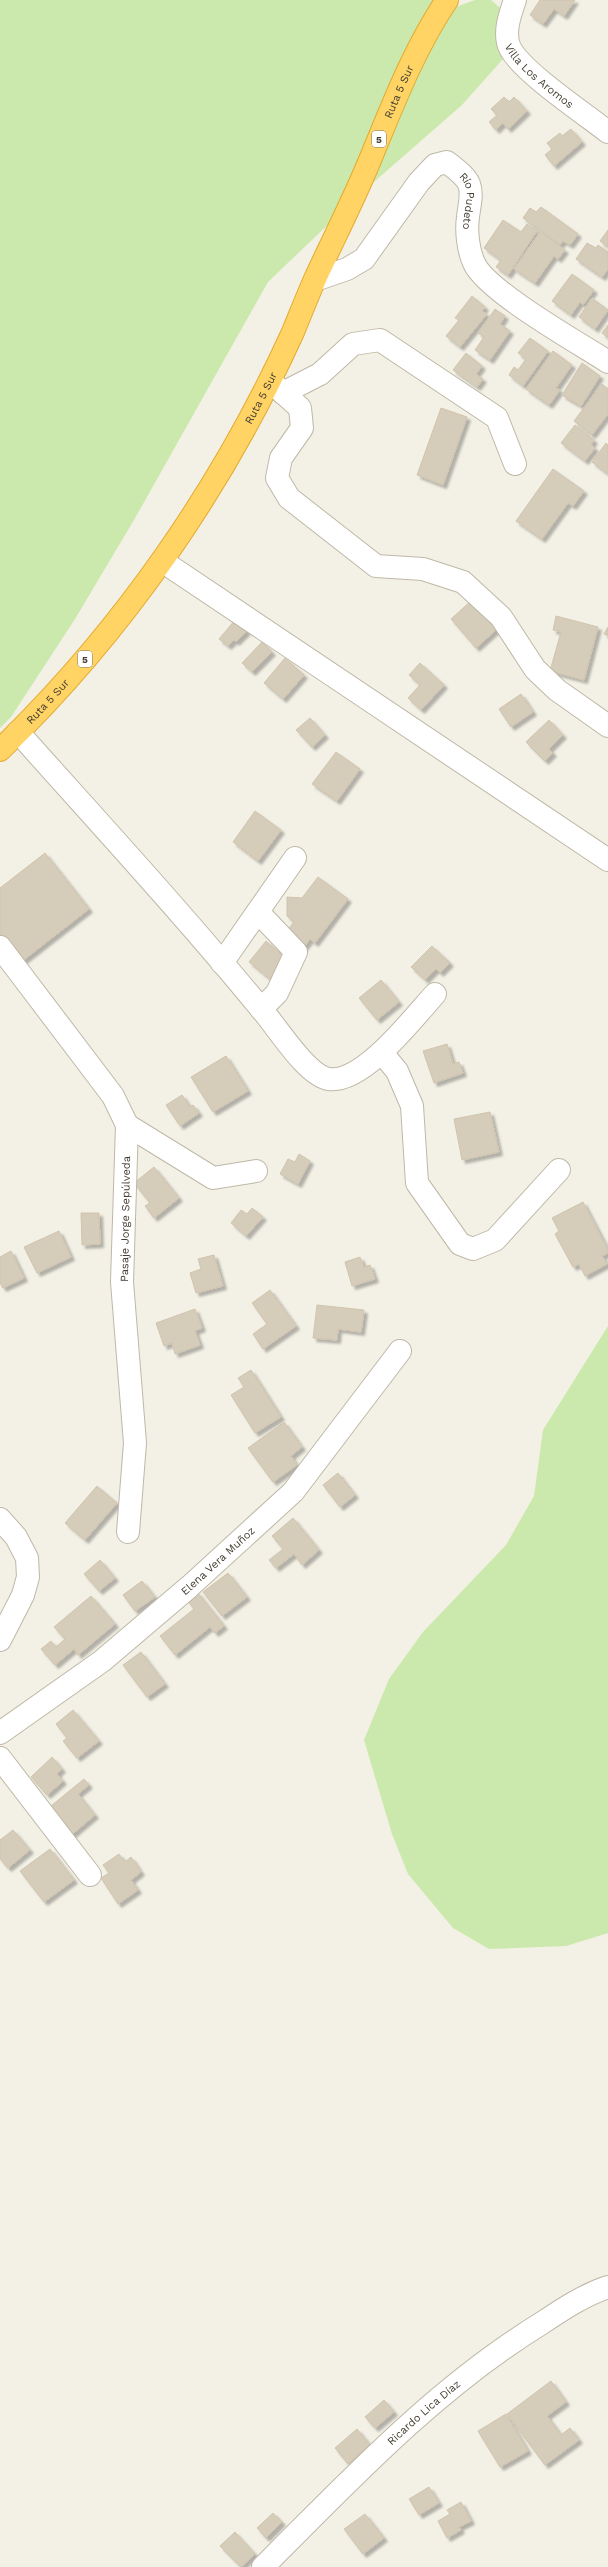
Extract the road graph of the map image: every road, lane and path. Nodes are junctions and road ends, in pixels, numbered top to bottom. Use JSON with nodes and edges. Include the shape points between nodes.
{"nodes":[{"id":1,"x":447,"y":0,"type":"edge"},
{"id":2,"x":515,"y":0,"type":"edge"},
{"id":3,"x":608,"y":132,"type":"edge"},
{"id":4,"x":315,"y":280,"type":"junction"},
{"id":5,"x":608,"y":362,"type":"edge"},
{"id":6,"x":276,"y":387,"type":"junction"},
{"id":7,"x":515,"y":464,"type":"dead end"},
{"id":8,"x":162,"y":561,"type":"junction"},
{"id":9,"x":608,"y":726,"type":"edge"},
{"id":10,"x":18,"y":732,"type":"junction"},
{"id":11,"x":0,"y":750,"type":"edge"},
{"id":12,"x":295,"y":858,"type":"dead end"},
{"id":13,"x":608,"y":860,"type":"edge"},
{"id":14,"x":258,"y":912,"type":"junction"},
{"id":15,"x":0,"y":947,"type":"edge"},
{"id":16,"x":222,"y":963,"type":"junction"},
{"id":17,"x":435,"y":994,"type":"dead end"},
{"id":18,"x":261,"y":1009,"type":"junction"},
{"id":19,"x":382,"y":1053,"type":"junction"},
{"id":20,"x":127,"y":1125,"type":"junction"},
{"id":21,"x":559,"y":1170,"type":"dead end"},
{"id":22,"x":256,"y":1171,"type":"dead end"},
{"id":23,"x":400,"y":1351,"type":"dead end"},
{"id":24,"x":0,"y":1519,"type":"edge"},
{"id":25,"x":128,"y":1532,"type":"dead end"},
{"id":26,"x":0,"y":1640,"type":"edge"},
{"id":27,"x":0,"y":1733,"type":"edge"},
{"id":28,"x":0,"y":1758,"type":"edge"},
{"id":29,"x":90,"y":1876,"type":"dead end"},
{"id":30,"x":608,"y":2287,"type":"edge"},
{"id":31,"x":263,"y":2567,"type":"edge"}],
"edges":[{"from":1,"to":4,"type":"highway","name":"Ruta 5 Sur","number":"5","via":[[413,56],[366,170]]},
{"from":2,"to":3,"type":"street","name":"Villa Los Aromos","via":[[507,33],[510,47],[517,57],[550,88]]},
{"from":4,"to":5,"type":"street","name":"Río Pudeto","via":[[364,259],[419,182],[434,165],[447,162],[469,184],[469,242],[474,263],[486,278],[514,302]]},
{"from":4,"to":6,"type":"highway","name":"Ruta 5 Sur","number":"5"},
{"from":6,"to":7,"type":"street","via":[[320,374],[353,344],[380,340],[497,418]]},
{"from":6,"to":8,"type":"highway","name":"Ruta 5 Sur","number":"5"},
{"from":6,"to":9,"type":"street","via":[[300,408],[302,428],[281,458],[277,478],[289,498],[376,566],[424,569],[463,582],[501,617],[535,669],[551,685]]},
{"from":8,"to":10,"type":"highway","name":"Ruta 5 Sur","number":"5","via":[[94,650]]},
{"from":8,"to":13,"type":"street"},
{"from":10,"to":11,"type":"highway","name":"Ruta 5 Sur","number":"5"},
{"from":10,"to":16,"type":"street"},
{"from":12,"to":14,"type":"street"},
{"from":14,"to":16,"type":"street"},
{"from":14,"to":18,"type":"street","via":[[296,952],[277,993]]},
{"from":15,"to":20,"type":"street","name":"Pasaje Jorge Sepúlveda","via":[[113,1096]]},
{"from":16,"to":18,"type":"street"},
{"from":17,"to":19,"type":"street"},
{"from":18,"to":19,"type":"street","via":[[315,1074],[322,1077],[339,1079],[349,1076]]},
{"from":19,"to":21,"type":"street","via":[[397,1071],[412,1106],[417,1183],[460,1244],[473,1249],[494,1240]]},
{"from":20,"to":22,"type":"street","via":[[213,1178]]},
{"from":20,"to":25,"type":"street","name":"Pasaje Jorge Sepúlveda","via":[[122,1282],[135,1443]]},
{"from":23,"to":27,"type":"street","name":"Elena Vera Muñoz","via":[[293,1492],[102,1661]]},
{"from":24,"to":26,"type":"street","via":[[16,1537],[27,1558],[28,1577],[23,1595]]},
{"from":28,"to":29,"type":"street"},
{"from":30,"to":31,"type":"street","name":"Ricardo Lica Díaz","via":[[590,2293],[505,2346],[396,2434]]}]}
